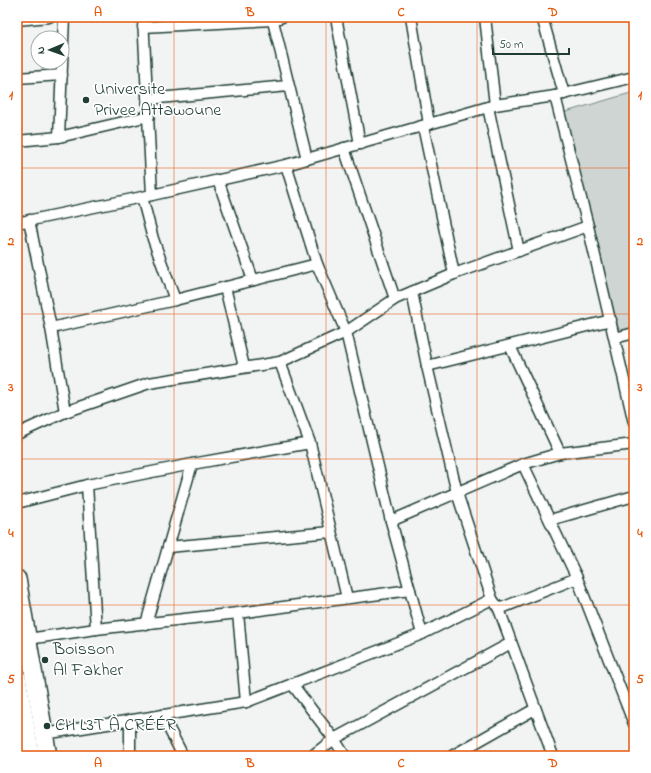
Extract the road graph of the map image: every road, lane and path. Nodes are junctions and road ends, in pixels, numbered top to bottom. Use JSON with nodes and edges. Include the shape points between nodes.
{"nodes":[{"id":1,"x":49,"y":17,"type":"edge"},
{"id":2,"x":64,"y":17,"type":"edge"},
{"id":3,"x":336,"y":17,"type":"edge"},
{"id":4,"x":411,"y":17,"type":"edge"},
{"id":5,"x":485,"y":17,"type":"edge"},
{"id":6,"x":276,"y":18,"type":"edge"},
{"id":7,"x":545,"y":18,"type":"edge"},
{"id":8,"x":17,"y":20,"type":"edge"},
{"id":9,"x":143,"y":22,"type":"edge"},
{"id":10,"x":62,"y":75,"type":"junction"},
{"id":11,"x":634,"y":77,"type":"edge"},
{"id":12,"x":17,"y":78,"type":"edge"},
{"id":13,"x":288,"y":86,"type":"junction"},
{"id":14,"x":559,"y":95,"type":"junction"},
{"id":15,"x":148,"y":99,"type":"junction"},
{"id":16,"x":492,"y":106,"type":"junction"},
{"id":17,"x":149,"y":116,"type":"junction"},
{"id":18,"x":426,"y":125,"type":"junction"},
{"id":19,"x":59,"y":137,"type":"junction"},
{"id":20,"x":17,"y":141,"type":"edge"},
{"id":21,"x":360,"y":144,"type":"junction"},
{"id":22,"x":344,"y":148,"type":"junction"},
{"id":23,"x":307,"y":159,"type":"junction"},
{"id":24,"x":286,"y":165,"type":"junction"},
{"id":25,"x":218,"y":180,"type":"junction"},
{"id":26,"x":152,"y":195,"type":"junction"},
{"id":27,"x":142,"y":197,"type":"junction"},
{"id":28,"x":29,"y":220,"type":"junction"},
{"id":29,"x":17,"y":223,"type":"edge"},
{"id":30,"x":588,"y":226,"type":"junction"},
{"id":31,"x":519,"y":251,"type":"junction"},
{"id":32,"x":317,"y":264,"type":"junction"},
{"id":33,"x":454,"y":274,"type":"junction"},
{"id":34,"x":252,"y":280,"type":"junction"},
{"id":35,"x":225,"y":287,"type":"junction"},
{"id":36,"x":412,"y":292,"type":"junction"},
{"id":37,"x":395,"y":299,"type":"junction"},
{"id":38,"x":175,"y":300,"type":"junction"},
{"id":39,"x":611,"y":320,"type":"junction"},
{"id":40,"x":51,"y":328,"type":"junction"},
{"id":41,"x":346,"y":332,"type":"junction"},
{"id":42,"x":634,"y":333,"type":"edge"},
{"id":43,"x":615,"y":338,"type":"junction"},
{"id":44,"x":510,"y":346,"type":"junction"},
{"id":45,"x":280,"y":362,"type":"junction"},
{"id":46,"x":427,"y":366,"type":"junction"},
{"id":47,"x":244,"y":367,"type":"junction"},
{"id":48,"x":65,"y":412,"type":"junction"},
{"id":49,"x":634,"y":424,"type":"edge"},
{"id":50,"x":17,"y":434,"type":"edge"},
{"id":51,"x":310,"y":444,"type":"junction"},
{"id":52,"x":634,"y":444,"type":"edge"},
{"id":53,"x":560,"y":453,"type":"junction"},
{"id":54,"x":192,"y":464,"type":"junction"},
{"id":55,"x":523,"y":464,"type":"junction"},
{"id":56,"x":87,"y":485,"type":"junction"},
{"id":57,"x":457,"y":493,"type":"junction"},
{"id":58,"x":634,"y":496,"type":"edge"},
{"id":59,"x":17,"y":503,"type":"edge"},
{"id":60,"x":550,"y":520,"type":"junction"},
{"id":61,"x":391,"y":521,"type":"junction"},
{"id":62,"x":331,"y":532,"type":"junction"},
{"id":63,"x":168,"y":547,"type":"junction"},
{"id":64,"x":577,"y":578,"type":"junction"},
{"id":65,"x":17,"y":579,"type":"edge"},
{"id":66,"x":410,"y":590,"type":"junction"},
{"id":67,"x":347,"y":598,"type":"junction"},
{"id":68,"x":492,"y":599,"type":"junction"},
{"id":69,"x":499,"y":610,"type":"junction"},
{"id":70,"x":238,"y":613,"type":"junction"},
{"id":71,"x":146,"y":624,"type":"junction"},
{"id":72,"x":96,"y":628,"type":"junction"},
{"id":73,"x":422,"y":634,"type":"junction"},
{"id":74,"x":28,"y":639,"type":"junction"},
{"id":75,"x":511,"y":643,"type":"junction"},
{"id":76,"x":17,"y":677,"type":"edge"},
{"id":77,"x":292,"y":684,"type":"junction"},
{"id":78,"x":246,"y":702,"type":"junction"},
{"id":79,"x":535,"y":709,"type":"junction"},
{"id":80,"x":162,"y":715,"type":"junction"},
{"id":81,"x":130,"y":720,"type":"junction"},
{"id":82,"x":634,"y":724,"type":"edge"},
{"id":83,"x":44,"y":734,"type":"junction"},
{"id":84,"x":22,"y":737,"type":"edge"},
{"id":85,"x":334,"y":739,"type":"junction"},
{"id":86,"x":31,"y":756,"type":"edge"},
{"id":87,"x":48,"y":756,"type":"edge"},
{"id":88,"x":130,"y":756,"type":"edge"},
{"id":89,"x":183,"y":756,"type":"edge"},
{"id":90,"x":312,"y":756,"type":"edge"},
{"id":91,"x":345,"y":756,"type":"edge"},
{"id":92,"x":452,"y":756,"type":"edge"},
{"id":93,"x":552,"y":756,"type":"edge"}],
"edges":[{"from":1,"to":8,"type":"street"},
{"from":2,"to":10,"type":"street"},
{"from":3,"to":21,"type":"street"},
{"from":4,"to":18,"type":"street"},
{"from":5,"to":16,"type":"street"},
{"from":6,"to":9,"type":"street"},
{"from":6,"to":13,"type":"street"},
{"from":7,"to":14,"type":"street"},
{"from":9,"to":15,"type":"street"},
{"from":10,"to":12,"type":"street"},
{"from":10,"to":19,"type":"street"},
{"from":11,"to":14,"type":"street"},
{"from":13,"to":15,"type":"street"},
{"from":13,"to":23,"type":"street"},
{"from":14,"to":16,"type":"street"},
{"from":14,"to":30,"type":"street"},
{"from":15,"to":17,"type":"street"},
{"from":16,"to":18,"type":"street"},
{"from":16,"to":31,"type":"street"},
{"from":17,"to":19,"type":"street"},
{"from":17,"to":26,"type":"street"},
{"from":18,"to":21,"type":"street"},
{"from":18,"to":33,"type":"street"},
{"from":19,"to":20,"type":"street"},
{"from":21,"to":22,"type":"street"},
{"from":22,"to":23,"type":"street"},
{"from":22,"to":37,"type":"street"},
{"from":23,"to":24,"type":"street"},
{"from":24,"to":25,"type":"street"},
{"from":24,"to":32,"type":"street"},
{"from":25,"to":26,"type":"street"},
{"from":25,"to":34,"type":"street"},
{"from":26,"to":27,"type":"street"},
{"from":27,"to":28,"type":"street"},
{"from":27,"to":38,"type":"street","via":[[152,240]]},
{"from":28,"to":29,"type":"street"},
{"from":28,"to":40,"type":"street"},
{"from":30,"to":31,"type":"street"},
{"from":30,"to":39,"type":"street"},
{"from":31,"to":33,"type":"street"},
{"from":32,"to":34,"type":"street"},
{"from":32,"to":41,"type":"street"},
{"from":33,"to":36,"type":"street"},
{"from":34,"to":35,"type":"street"},
{"from":35,"to":38,"type":"street"},
{"from":35,"to":47,"type":"street"},
{"from":36,"to":37,"type":"street"},
{"from":36,"to":46,"type":"street"},
{"from":37,"to":41,"type":"street"},
{"from":38,"to":40,"type":"street"},
{"from":39,"to":43,"type":"street"},
{"from":39,"to":44,"type":"street"},
{"from":40,"to":48,"type":"street"},
{"from":41,"to":45,"type":"street"},
{"from":41,"to":61,"type":"street"},
{"from":42,"to":43,"type":"street"},
{"from":43,"to":49,"type":"street"},
{"from":44,"to":46,"type":"street"},
{"from":44,"to":53,"type":"street"},
{"from":45,"to":47,"type":"street"},
{"from":45,"to":51,"type":"street"},
{"from":46,"to":57,"type":"street"},
{"from":47,"to":48,"type":"street","via":[[149,383]]},
{"from":48,"to":50,"type":"street"},
{"from":51,"to":54,"type":"street"},
{"from":51,"to":62,"type":"street"},
{"from":52,"to":53,"type":"street"},
{"from":53,"to":55,"type":"street"},
{"from":54,"to":56,"type":"street"},
{"from":54,"to":63,"type":"street"},
{"from":55,"to":57,"type":"street"},
{"from":55,"to":60,"type":"street"},
{"from":56,"to":59,"type":"street"},
{"from":56,"to":72,"type":"street"},
{"from":57,"to":61,"type":"street"},
{"from":57,"to":68,"type":"street"},
{"from":58,"to":60,"type":"street"},
{"from":60,"to":64,"type":"street"},
{"from":61,"to":66,"type":"street"},
{"from":62,"to":63,"type":"street"},
{"from":62,"to":67,"type":"street"},
{"from":63,"to":71,"type":"street"},
{"from":64,"to":69,"type":"street"},
{"from":64,"to":82,"type":"street"},
{"from":65,"to":74,"type":"main road"},
{"from":66,"to":67,"type":"street"},
{"from":66,"to":73,"type":"street"},
{"from":67,"to":70,"type":"street"},
{"from":68,"to":69,"type":"street"},
{"from":68,"to":73,"type":"street"},
{"from":69,"to":75,"type":"street"},
{"from":70,"to":71,"type":"street"},
{"from":70,"to":78,"type":"street"},
{"from":71,"to":72,"type":"street"},
{"from":72,"to":74,"type":"street"},
{"from":73,"to":77,"type":"street"},
{"from":74,"to":83,"type":"main road"},
{"from":75,"to":79,"type":"street"},
{"from":75,"to":85,"type":"street"},
{"from":76,"to":84,"type":"main road"},
{"from":77,"to":78,"type":"street"},
{"from":77,"to":85,"type":"street"},
{"from":78,"to":80,"type":"street"},
{"from":79,"to":92,"type":"street"},
{"from":79,"to":93,"type":"street"},
{"from":80,"to":81,"type":"street"},
{"from":80,"to":89,"type":"street"},
{"from":81,"to":83,"type":"street"},
{"from":81,"to":88,"type":"street"},
{"from":83,"to":87,"type":"main road"},
{"from":84,"to":86,"type":"main road"},
{"from":85,"to":90,"type":"street"},
{"from":85,"to":91,"type":"street"}]}
